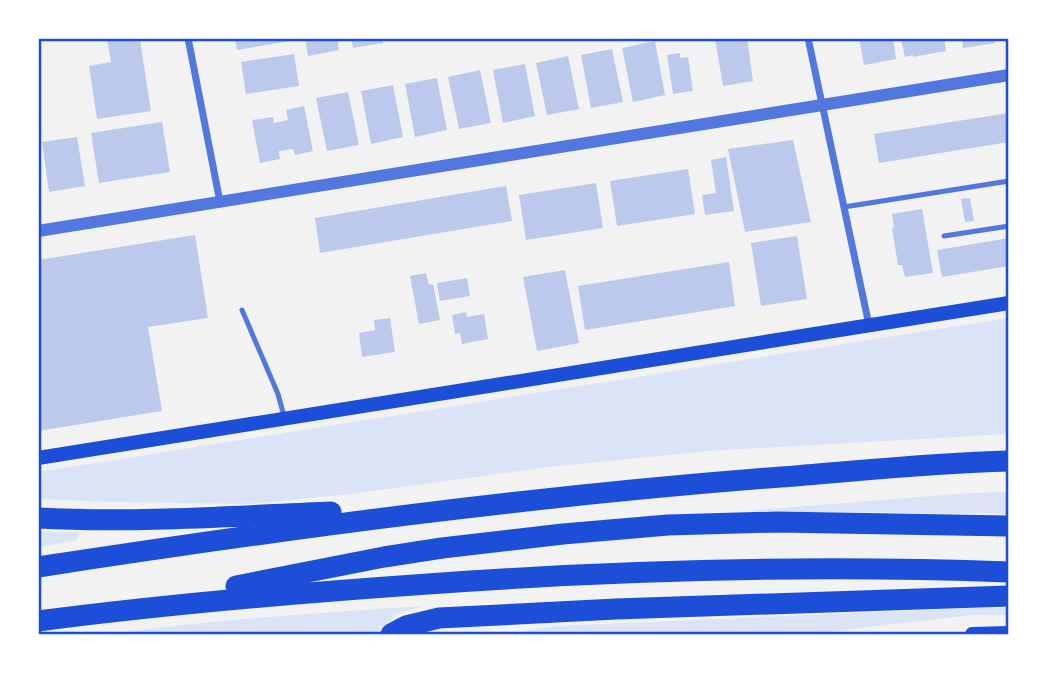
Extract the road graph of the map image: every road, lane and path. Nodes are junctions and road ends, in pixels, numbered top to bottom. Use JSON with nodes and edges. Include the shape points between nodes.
{"nodes":[{"id":1,"x":188,"y":38,"type":"edge"},
{"id":2,"x":808,"y":38,"type":"edge"},
{"id":3,"x":1009,"y":75,"type":"edge"},
{"id":4,"x":822,"y":105,"type":"junction"},
{"id":5,"x":1009,"y":181,"type":"edge"},
{"id":6,"x":220,"y":202,"type":"junction"},
{"id":7,"x":844,"y":207,"type":"junction"},
{"id":8,"x":1009,"y":226,"type":"edge"},
{"id":9,"x":38,"y":231,"type":"edge"},
{"id":10,"x":944,"y":236,"type":"dead end"},
{"id":11,"x":1009,"y":303,"type":"edge"},
{"id":12,"x":242,"y":310,"type":"dead end"},
{"id":13,"x":869,"y":326,"type":"junction"},
{"id":14,"x":285,"y":419,"type":"junction"},
{"id":15,"x":38,"y":458,"type":"edge"},
{"id":16,"x":1009,"y":461,"type":"edge"},
{"id":17,"x":491,"y":506,"type":"junction"},
{"id":18,"x":38,"y":518,"type":"edge"},
{"id":19,"x":1009,"y":526,"type":"edge"},
{"id":20,"x":38,"y":567,"type":"edge"},
{"id":21,"x":1009,"y":572,"type":"edge"},
{"id":22,"x":1009,"y":596,"type":"edge"},
{"id":23,"x":107,"y":612,"type":"junction"},
{"id":24,"x":38,"y":621,"type":"edge"},
{"id":25,"x":1009,"y":633,"type":"edge"},
{"id":26,"x":391,"y":635,"type":"edge"},
{"id":27,"x":972,"y":635,"type":"edge"}],
"edges":[{"from":1,"to":6,"type":"street"},
{"from":2,"to":4,"type":"street"},
{"from":3,"to":4,"type":"street"},
{"from":4,"to":6,"type":"street"},
{"from":4,"to":7,"type":"street"},
{"from":5,"to":7,"type":"lane"},
{"from":6,"to":9,"type":"street"},
{"from":7,"to":13,"type":"street"},
{"from":8,"to":10,"type":"lane"},
{"from":11,"to":13,"type":"main road"},
{"from":12,"to":14,"type":"lane"},
{"from":13,"to":14,"type":"main road"},
{"from":14,"to":15,"type":"main road"},
{"from":16,"to":17,"type":"highway","via":[[735,480]]},
{"from":17,"to":18,"type":"highway","via":[[174,519]]},
{"from":17,"to":20,"type":"highway"},
{"from":19,"to":23,"type":"highway","via":[[765,522],[563,534],[384,557]]},
{"from":21,"to":23,"type":"highway","via":[[632,572],[390,585]]},
{"from":22,"to":26,"type":"highway","via":[[439,618]]},
{"from":23,"to":24,"type":"highway"},
{"from":25,"to":27,"type":"main road"}]}
